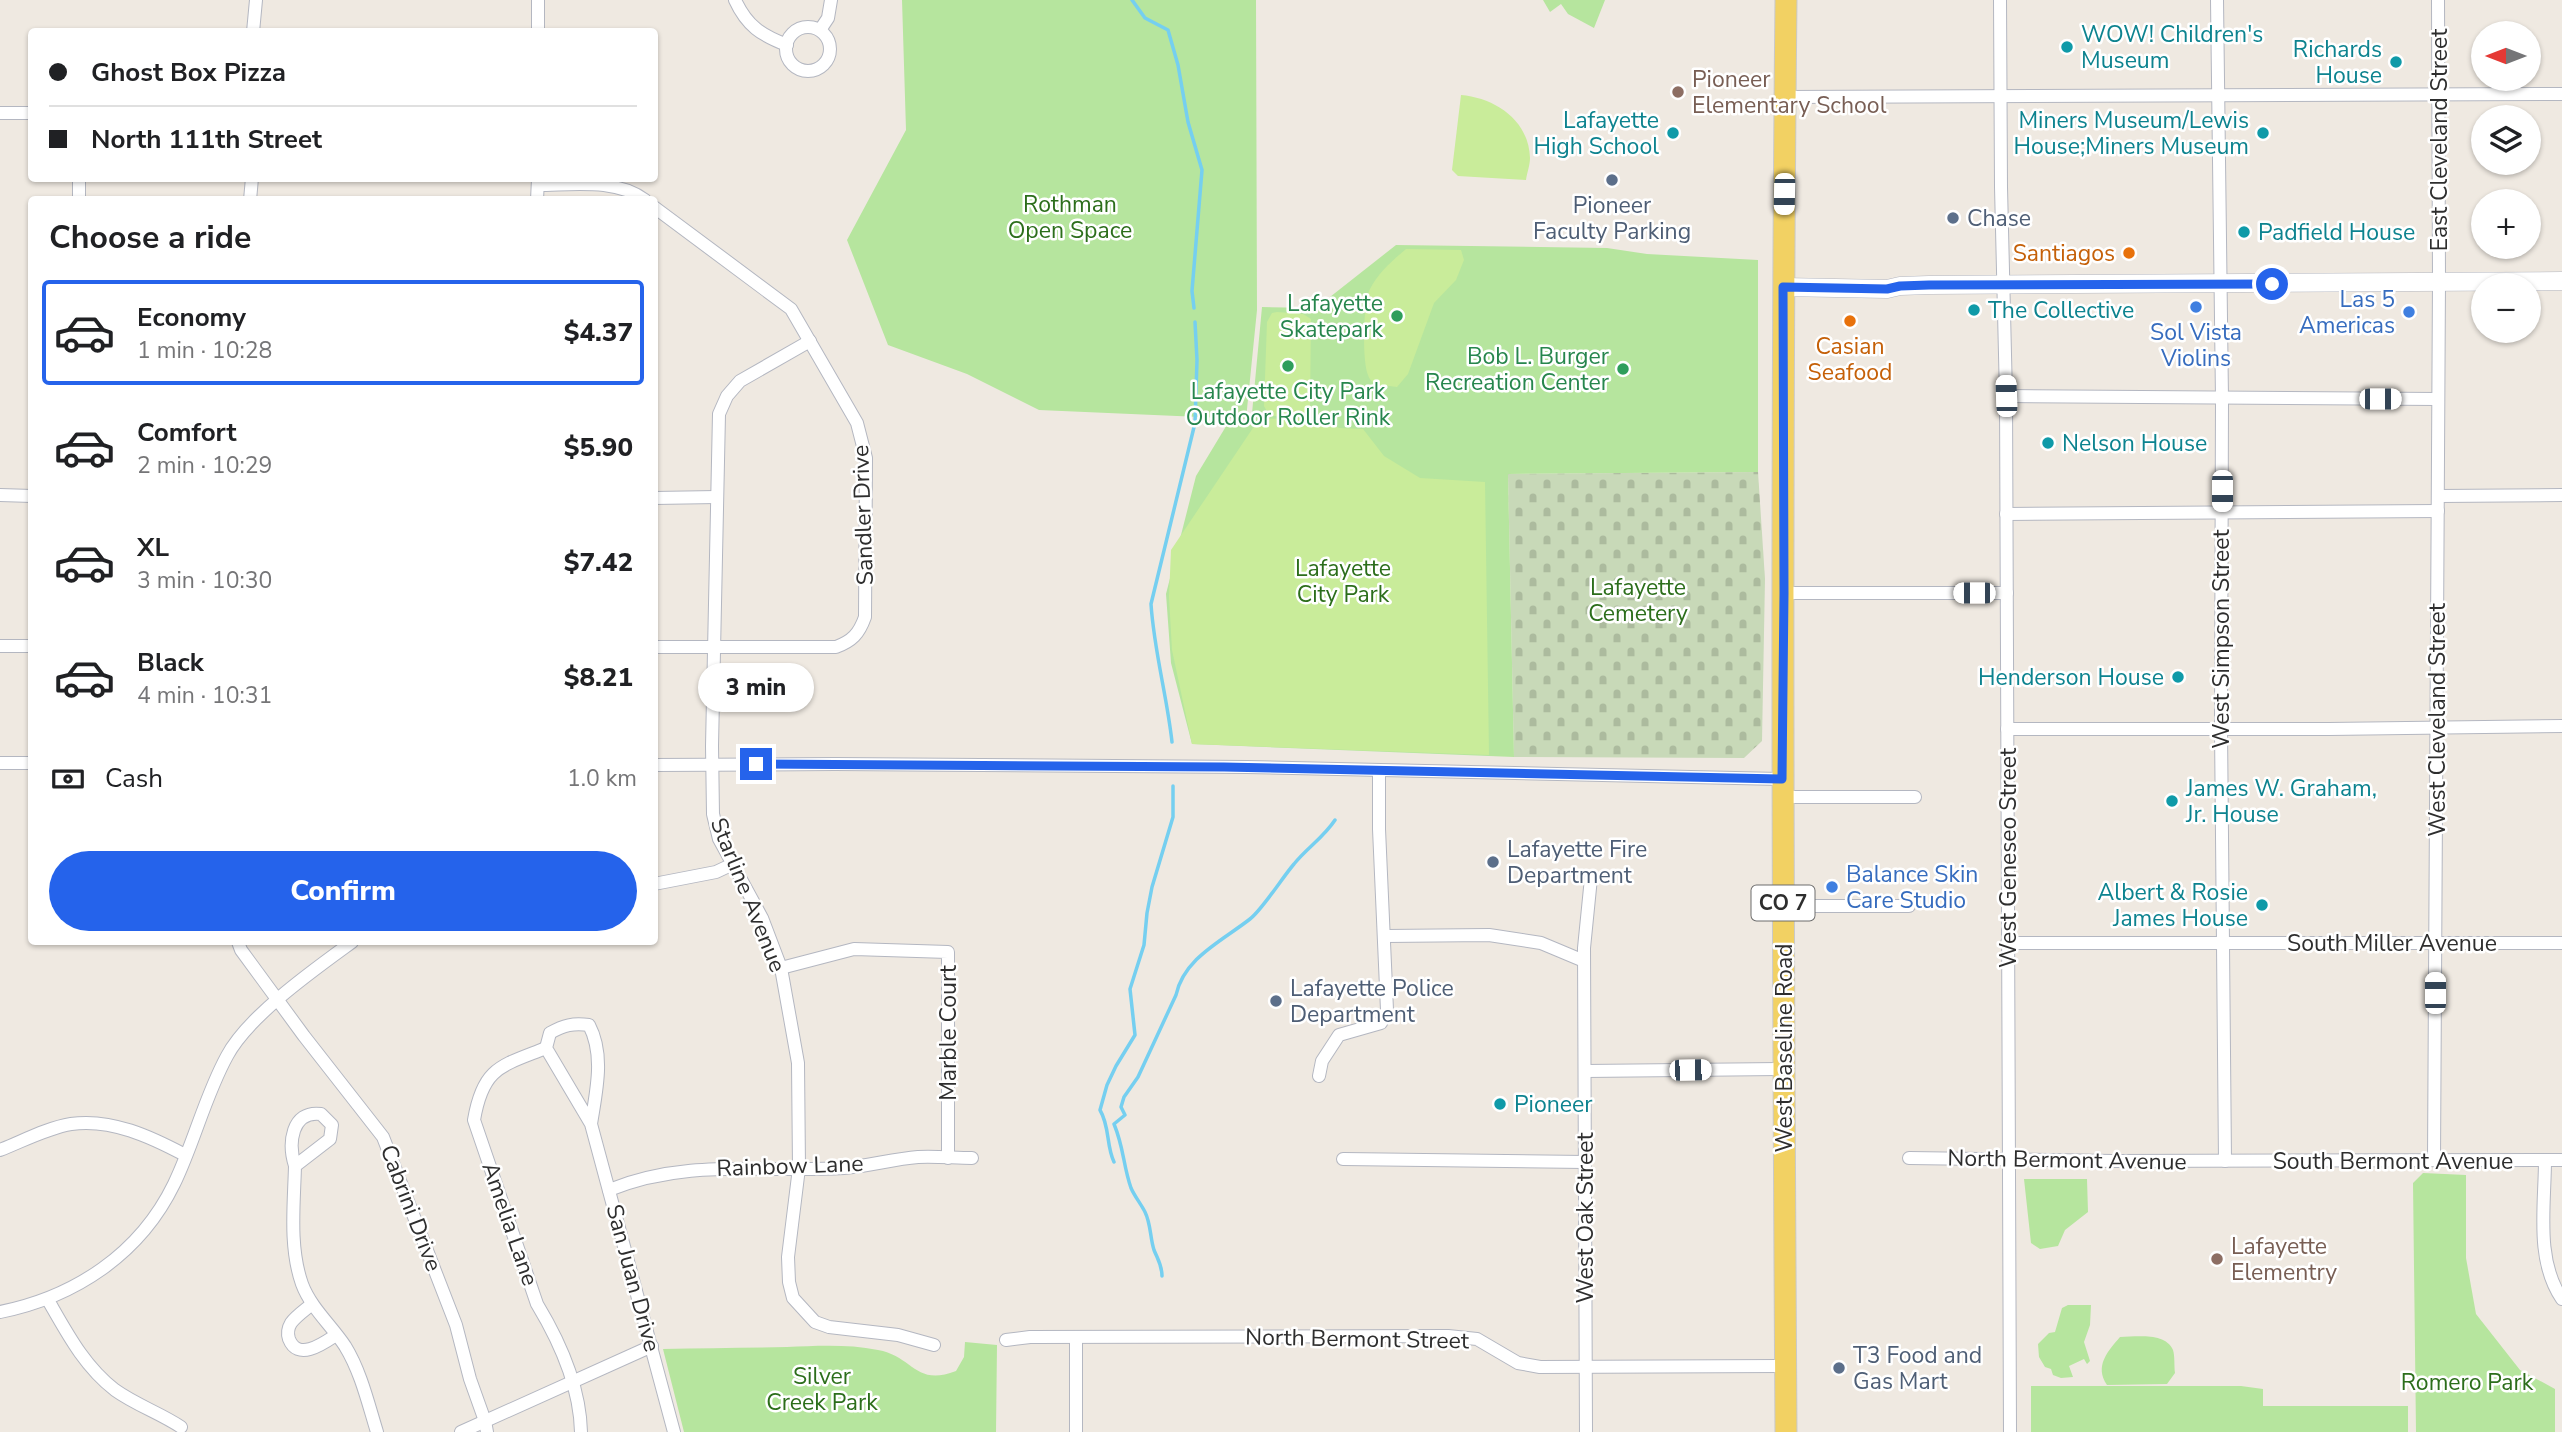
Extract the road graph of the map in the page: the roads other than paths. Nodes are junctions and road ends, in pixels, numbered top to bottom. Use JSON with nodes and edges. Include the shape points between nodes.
{"nodes":[{"id":1,"x":257,"y":0,"type":"edge"},
{"id":2,"x":538,"y":0,"type":"edge"},
{"id":3,"x":735,"y":0,"type":"edge"},
{"id":4,"x":831,"y":0,"type":"edge"},
{"id":5,"x":1786,"y":0,"type":"edge"},
{"id":6,"x":2000,"y":0,"type":"edge"},
{"id":7,"x":2217,"y":0,"type":"edge"},
{"id":8,"x":2438,"y":0,"type":"edge"},
{"id":9,"x":254,"y":28,"type":"edge"},
{"id":10,"x":538,"y":28,"type":"edge"},
{"id":11,"x":820,"y":30,"type":"junction"},
{"id":12,"x":787,"y":45,"type":"junction"},
{"id":13,"x":2438,"y":94,"type":"junction"},
{"id":14,"x":2562,"y":94,"type":"edge"},
{"id":15,"x":2217,"y":95,"type":"junction"},
{"id":16,"x":2001,"y":96,"type":"junction"},
{"id":17,"x":1785,"y":97,"type":"junction"},
{"id":18,"x":0,"y":113,"type":"edge"},
{"id":19,"x":28,"y":113,"type":"edge"},
{"id":20,"x":538,"y":182,"type":"edge"},
{"id":21,"x":640,"y":196,"type":"edge"},
{"id":22,"x":658,"y":209,"type":"edge"},
{"id":23,"x":2440,"y":281,"type":"junction"},
{"id":24,"x":2562,"y":281,"type":"edge"},
{"id":25,"x":2002,"y":285,"type":"junction"},
{"id":26,"x":2219,"y":285,"type":"junction"},
{"id":27,"x":1783,"y":287,"type":"junction"},
{"id":28,"x":810,"y":341,"type":"junction"},
{"id":29,"x":2006,"y":396,"type":"junction"},
{"id":30,"x":2222,"y":399,"type":"junction"},
{"id":31,"x":2438,"y":399,"type":"junction"},
{"id":32,"x":0,"y":495,"type":"edge"},
{"id":33,"x":2562,"y":495,"type":"edge"},
{"id":34,"x":28,"y":496,"type":"edge"},
{"id":35,"x":2439,"y":496,"type":"junction"},
{"id":36,"x":658,"y":498,"type":"edge"},
{"id":37,"x":717,"y":498,"type":"junction"},
{"id":38,"x":2438,"y":511,"type":"junction"},
{"id":39,"x":2006,"y":514,"type":"junction"},
{"id":40,"x":2222,"y":514,"type":"junction"},
{"id":41,"x":1784,"y":593,"type":"junction"},
{"id":42,"x":2007,"y":593,"type":"junction"},
{"id":43,"x":0,"y":646,"type":"edge"},
{"id":44,"x":28,"y":646,"type":"edge"},
{"id":45,"x":658,"y":647,"type":"edge"},
{"id":46,"x":714,"y":647,"type":"junction"},
{"id":47,"x":2562,"y":726,"type":"edge"},
{"id":48,"x":2221,"y":728,"type":"junction"},
{"id":49,"x":2436,"y":728,"type":"junction"},
{"id":50,"x":2007,"y":729,"type":"junction"},
{"id":51,"x":0,"y":763,"type":"edge"},
{"id":52,"x":28,"y":763,"type":"edge"},
{"id":53,"x":658,"y":765,"type":"edge"},
{"id":54,"x":712,"y":765,"type":"junction"},
{"id":55,"x":1379,"y":770,"type":"junction"},
{"id":56,"x":1782,"y":788,"type":"junction"},
{"id":57,"x":1915,"y":797,"type":"dead end"},
{"id":58,"x":733,"y":864,"type":"junction"},
{"id":59,"x":1591,"y":878,"type":"dead end"},
{"id":60,"x":658,"y":883,"type":"edge"},
{"id":61,"x":1783,"y":906,"type":"junction"},
{"id":62,"x":1909,"y":906,"type":"dead end"},
{"id":63,"x":1386,"y":936,"type":"junction"},
{"id":64,"x":2436,"y":942,"type":"junction"},
{"id":65,"x":2007,"y":943,"type":"junction"},
{"id":66,"x":2562,"y":943,"type":"edge"},
{"id":67,"x":2222,"y":944,"type":"junction"},
{"id":68,"x":239,"y":945,"type":"edge"},
{"id":69,"x":348,"y":945,"type":"edge"},
{"id":70,"x":1584,"y":961,"type":"junction"},
{"id":71,"x":781,"y":968,"type":"junction"},
{"id":72,"x":278,"y":1001,"type":"junction"},
{"id":73,"x":546,"y":1048,"type":"junction"},
{"id":74,"x":1784,"y":1069,"type":"junction"},
{"id":75,"x":1585,"y":1071,"type":"junction"},
{"id":76,"x":1319,"y":1076,"type":"dead end"},
{"id":77,"x":591,"y":1124,"type":"junction"},
{"id":78,"x":0,"y":1150,"type":"edge"},
{"id":79,"x":185,"y":1155,"type":"junction"},
{"id":80,"x":948,"y":1158,"type":"junction"},
{"id":81,"x":972,"y":1158,"type":"dead end"},
{"id":82,"x":1343,"y":1158,"type":"dead end"},
{"id":83,"x":1909,"y":1158,"type":"dead end"},
{"id":84,"x":2008,"y":1160,"type":"junction"},
{"id":85,"x":2434,"y":1160,"type":"junction"},
{"id":86,"x":2545,"y":1160,"type":"junction"},
{"id":87,"x":2562,"y":1160,"type":"edge"},
{"id":88,"x":2225,"y":1161,"type":"junction"},
{"id":89,"x":1585,"y":1162,"type":"junction"},
{"id":90,"x":295,"y":1166,"type":"dead end"},
{"id":91,"x":799,"y":1168,"type":"junction"},
{"id":92,"x":609,"y":1190,"type":"junction"},
{"id":93,"x":2562,"y":1299,"type":"edge"},
{"id":94,"x":48,"y":1300,"type":"junction"},
{"id":95,"x":312,"y":1304,"type":"junction"},
{"id":96,"x":0,"y":1312,"type":"edge"},
{"id":97,"x":336,"y":1335,"type":"junction"},
{"id":98,"x":1076,"y":1337,"type":"junction"},
{"id":99,"x":1006,"y":1340,"type":"dead end"},
{"id":100,"x":934,"y":1345,"type":"dead end"},
{"id":101,"x":652,"y":1346,"type":"junction"},
{"id":102,"x":1785,"y":1366,"type":"junction"},
{"id":103,"x":1586,"y":1368,"type":"junction"},
{"id":104,"x":572,"y":1382,"type":"junction"},
{"id":105,"x":181,"y":1427,"type":"dead end"},
{"id":106,"x":486,"y":1427,"type":"edge"},
{"id":107,"x":377,"y":1432,"type":"edge"},
{"id":108,"x":461,"y":1432,"type":"edge"},
{"id":109,"x":581,"y":1432,"type":"edge"},
{"id":110,"x":674,"y":1432,"type":"edge"},
{"id":111,"x":1076,"y":1432,"type":"edge"},
{"id":112,"x":1586,"y":1432,"type":"edge"},
{"id":113,"x":1786,"y":1432,"type":"edge"},
{"id":114,"x":2010,"y":1432,"type":"edge"}],
"edges":[{"from":1,"to":9,"type":"street"},
{"from":2,"to":10,"type":"street"},
{"from":3,"to":12,"type":"street","via":[[752,27]]},
{"from":4,"to":11,"type":"street"},
{"from":5,"to":17,"type":"main road","number":"CO 7"},
{"from":6,"to":16,"type":"street","name":"West Geneseo Street"},
{"from":7,"to":15,"type":"street","name":"West Simpson Street"},
{"from":8,"to":13,"type":"street","name":"East Cleveland Street"},
{"from":11,"to":12,"type":"street","via":[[800,29]]},
{"from":11,"to":12,"type":"street","via":[[831,48],[822,67],[812,71],[793,65]]},
{"from":13,"to":14,"type":"street"},
{"from":13,"to":15,"type":"street"},
{"from":13,"to":23,"type":"street","name":"East Cleveland Street"},
{"from":15,"to":16,"type":"street"},
{"from":15,"to":26,"type":"street","name":"West Simpson Street"},
{"from":16,"to":17,"type":"street"},
{"from":16,"to":25,"type":"street","name":"West Geneseo Street"},
{"from":17,"to":27,"type":"main road","number":"CO 7"},
{"from":18,"to":19,"type":"street"},
{"from":20,"to":21,"type":"street","via":[[607,185]]},
{"from":22,"to":28,"type":"street","name":"Sandler Drive","via":[[791,309]]},
{"from":23,"to":24,"type":"street"},
{"from":23,"to":26,"type":"street"},
{"from":23,"to":31,"type":"street","name":"West Cleveland Street"},
{"from":25,"to":26,"type":"street"},
{"from":25,"to":27,"type":"street"},
{"from":25,"to":29,"type":"street","name":"West Geneseo Street"},
{"from":26,"to":30,"type":"street","name":"West Simpson Street"},
{"from":27,"to":41,"type":"main road","name":"West Baseline Road","number":"CO 7"},
{"from":28,"to":37,"type":"street","name":"Starline Avenue","via":[[740,381],[727,396],[717,429]]},
{"from":28,"to":46,"type":"street","name":"Sandler Drive","via":[[863,437],[865,617],[849,642],[835,647]]},
{"from":29,"to":30,"type":"street"},
{"from":29,"to":39,"type":"street","name":"West Geneseo Street"},
{"from":30,"to":31,"type":"street"},
{"from":30,"to":40,"type":"street","name":"West Simpson Street"},
{"from":31,"to":35,"type":"street","name":"West Cleveland Street"},
{"from":32,"to":34,"type":"street"},
{"from":33,"to":35,"type":"street"},
{"from":35,"to":38,"type":"street","name":"West Cleveland Street"},
{"from":36,"to":37,"type":"street"},
{"from":37,"to":46,"type":"street","name":"Starline Avenue"},
{"from":38,"to":40,"type":"street"},
{"from":38,"to":49,"type":"street","name":"West Cleveland Street"},
{"from":39,"to":40,"type":"street"},
{"from":39,"to":42,"type":"street","name":"West Geneseo Street"},
{"from":40,"to":48,"type":"street","name":"West Simpson Street"},
{"from":41,"to":42,"type":"street"},
{"from":41,"to":56,"type":"main road","name":"West Baseline Road","number":"CO 7"},
{"from":42,"to":50,"type":"street","name":"West Geneseo Street"},
{"from":43,"to":44,"type":"street"},
{"from":45,"to":46,"type":"street","name":"Sandler Drive"},
{"from":46,"to":54,"type":"street","name":"Starline Avenue"},
{"from":47,"to":49,"type":"street"},
{"from":48,"to":49,"type":"street"},
{"from":48,"to":50,"type":"street"},
{"from":48,"to":67,"type":"street","name":"West Simpson Street"},
{"from":49,"to":64,"type":"street","name":"West Cleveland Street"},
{"from":50,"to":65,"type":"street","name":"West Geneseo Street"},
{"from":51,"to":52,"type":"street"},
{"from":53,"to":54,"type":"street"},
{"from":54,"to":55,"type":"street"},
{"from":54,"to":58,"type":"street","name":"Starline Avenue","via":[[713,814],[719,839]]},
{"from":55,"to":56,"type":"street"},
{"from":55,"to":63,"type":"street"},
{"from":56,"to":57,"type":"street"},
{"from":56,"to":61,"type":"main road","name":"West Baseline Road","number":"CO 7"},
{"from":58,"to":60,"type":"street","via":[[716,872]]},
{"from":58,"to":71,"type":"street","name":"Starline Avenue","via":[[762,918]]},
{"from":59,"to":70,"type":"street","name":"West Oak Street"},
{"from":61,"to":62,"type":"street"},
{"from":61,"to":74,"type":"main road","name":"West Baseline Road","number":"CO 7"},
{"from":63,"to":70,"type":"street","via":[[1489,935],[1541,943]]},
{"from":63,"to":76,"type":"street","via":[[1387,1010],[1381,1023],[1339,1035],[1322,1061]]},
{"from":64,"to":66,"type":"street","name":"South Miller Avenue"},
{"from":64,"to":67,"type":"street","name":"South Miller Avenue"},
{"from":64,"to":85,"type":"street","name":"West Cleveland Street"},
{"from":65,"to":67,"type":"street","name":"South Miller Avenue"},
{"from":65,"to":84,"type":"street","name":"West Geneseo Street"},
{"from":67,"to":88,"type":"street","name":"West Simpson Street"},
{"from":68,"to":72,"type":"street","name":"Cabrini Drive"},
{"from":69,"to":72,"type":"street"},
{"from":70,"to":75,"type":"street","name":"West Oak Street"},
{"from":71,"to":80,"type":"street","name":"Marble Court","via":[[854,949],[947,952]]},
{"from":71,"to":91,"type":"street","name":"Starline Avenue","via":[[798,1063]]},
{"from":72,"to":79,"type":"street","via":[[250,1024],[227,1055]]},
{"from":72,"to":106,"type":"street","name":"Cabrini Drive","via":[[383,1137],[456,1325]]},
{"from":73,"to":77,"type":"street","name":"San Juan Drive"},
{"from":73,"to":77,"type":"street","name":"San Juan Drive","via":[[550,1033],[565,1025],[589,1026],[596,1038],[598,1061]]},
{"from":73,"to":104,"type":"street","name":"Amelia Lane","via":[[501,1065],[478,1098],[474,1120],[537,1304],[566,1360]]},
{"from":74,"to":75,"type":"street"},
{"from":74,"to":102,"type":"main road","name":"West Baseline Road","number":"CO 7"},
{"from":75,"to":89,"type":"street","name":"West Oak Street"},
{"from":77,"to":92,"type":"street","name":"San Juan Drive"},
{"from":78,"to":79,"type":"street","via":[[45,1131],[93,1124],[156,1140]]},
{"from":79,"to":94,"type":"street","via":[[158,1211],[134,1241],[83,1283]]},
{"from":80,"to":81,"type":"street","name":"Rainbow Lane"},
{"from":80,"to":91,"type":"street","name":"Rainbow Lane"},
{"from":82,"to":89,"type":"street"},
{"from":83,"to":84,"type":"street","name":"North Bermont Avenue"},
{"from":84,"to":88,"type":"street","name":"North Bermont Avenue"},
{"from":84,"to":114,"type":"street","name":"West Geneseo Street"},
{"from":85,"to":86,"type":"street","name":"South Bermont Avenue"},
{"from":85,"to":88,"type":"street","name":"South Bermont Avenue"},
{"from":86,"to":87,"type":"street","name":"South Bermont Avenue"},
{"from":86,"to":93,"type":"street","via":[[2545,1258]]},
{"from":89,"to":103,"type":"street","name":"West Oak Street"},
{"from":90,"to":95,"type":"street","via":[[294,1249],[303,1288]]},
{"from":91,"to":92,"type":"street","name":"Rainbow Lane","via":[[688,1170]]},
{"from":91,"to":100,"type":"street","name":"Starline Avenue","via":[[788,1257],[793,1298],[815,1322],[829,1327],[898,1335]]},
{"from":92,"to":101,"type":"street","name":"San Juan Drive"},
{"from":94,"to":96,"type":"street"},
{"from":94,"to":105,"type":"street","via":[[87,1364],[114,1389]]},
{"from":95,"to":97,"type":"street"},
{"from":95,"to":97,"type":"street","via":[[288,1329],[293,1346],[313,1349]]},
{"from":97,"to":107,"type":"street","via":[[360,1379]]},
{"from":98,"to":99,"type":"street","name":"North Bermont Street"},
{"from":98,"to":103,"type":"street","name":"North Bermont Street","via":[[1448,1336],[1476,1339],[1518,1363]]},
{"from":98,"to":111,"type":"street"},
{"from":101,"to":104,"type":"street"},
{"from":101,"to":110,"type":"street","name":"San Juan Drive"},
{"from":102,"to":103,"type":"street","name":"North Bermont Street"},
{"from":102,"to":113,"type":"main road","name":"West Baseline Road","number":"CO 7"},
{"from":103,"to":112,"type":"street","name":"West Oak Street"},
{"from":104,"to":106,"type":"street"},
{"from":104,"to":109,"type":"street","name":"Amelia Lane"},
{"from":106,"to":108,"type":"street"}]}
